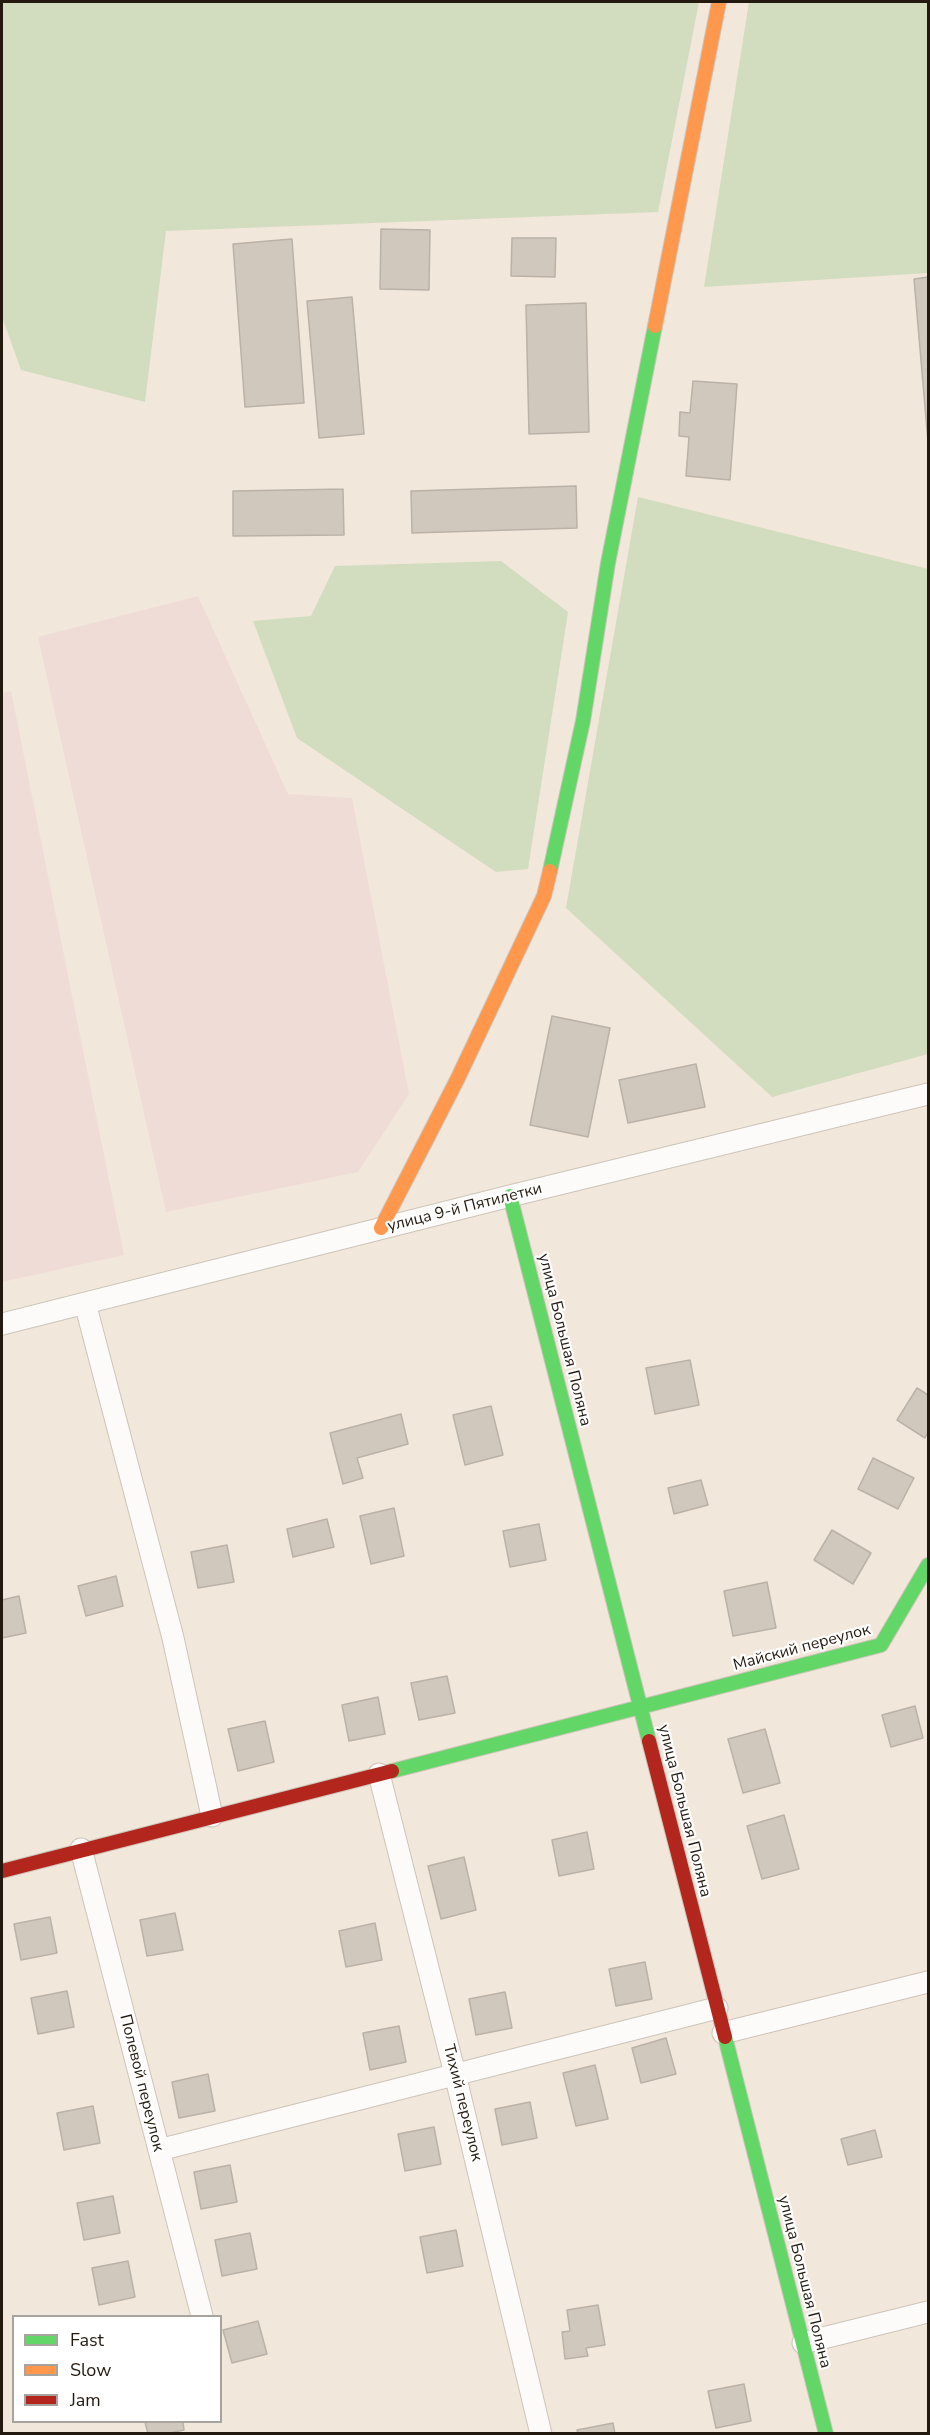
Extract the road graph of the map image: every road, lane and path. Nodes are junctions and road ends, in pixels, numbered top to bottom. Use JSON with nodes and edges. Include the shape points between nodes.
{"nodes":[{"id":1,"x":719,"y":2,"type":"edge"},
{"id":2,"x":928,"y":1094,"type":"edge"},
{"id":3,"x":510,"y":1196,"type":"junction"},
{"id":4,"x":381,"y":1228,"type":"junction"},
{"id":5,"x":85,"y":1303,"type":"junction"},
{"id":6,"x":2,"y":1324,"type":"edge"},
{"id":7,"x":928,"y":1565,"type":"edge"},
{"id":8,"x":641,"y":1708,"type":"junction"},
{"id":9,"x":379,"y":1774,"type":"junction"},
{"id":10,"x":212,"y":1816,"type":"junction"},
{"id":11,"x":81,"y":1849,"type":"junction"},
{"id":12,"x":2,"y":1871,"type":"edge"},
{"id":13,"x":928,"y":1982,"type":"edge"},
{"id":14,"x":717,"y":2008,"type":"junction"},
{"id":15,"x":723,"y":2033,"type":"junction"},
{"id":16,"x":456,"y":2074,"type":"junction"},
{"id":17,"x":159,"y":2150,"type":"junction"},
{"id":18,"x":928,"y":2312,"type":"edge"},
{"id":19,"x":202,"y":2315,"type":"edge"},
{"id":20,"x":803,"y":2343,"type":"junction"},
{"id":21,"x":541,"y":2433,"type":"edge"},
{"id":22,"x":826,"y":2433,"type":"edge"}],
"edges":[{"from":1,"to":4,"type":"street","via":[[608,563],[583,721],[544,896]]},
{"from":2,"to":3,"type":"street","name":"улица 9-й Пятилетки"},
{"from":3,"to":4,"type":"street","name":"улица 9-й Пятилетки"},
{"from":3,"to":8,"type":"street","name":"улица Большая Поляна"},
{"from":4,"to":5,"type":"street","name":"улица 9-й Пятилетки"},
{"from":5,"to":6,"type":"street","name":"улица 9-й Пятилетки"},
{"from":5,"to":10,"type":"street","via":[[173,1638]]},
{"from":7,"to":8,"type":"street","name":"Майский переулок","via":[[881,1645]]},
{"from":8,"to":9,"type":"street","name":"Майский переулок"},
{"from":8,"to":14,"type":"street","name":"улица Большая Поляна"},
{"from":9,"to":10,"type":"street","name":"Майский переулок"},
{"from":9,"to":16,"type":"street","name":"Тихий переулок"},
{"from":10,"to":11,"type":"street","name":"Майский переулок"},
{"from":11,"to":12,"type":"street","name":"Майский переулок"},
{"from":11,"to":17,"type":"street","name":"Полевой переулок"},
{"from":13,"to":15,"type":"street"},
{"from":14,"to":15,"type":"street","name":"улица Большая Поляна"},
{"from":14,"to":16,"type":"street"},
{"from":15,"to":20,"type":"street","name":"улица Большая Поляна"},
{"from":16,"to":17,"type":"street"},
{"from":16,"to":21,"type":"street","name":"Тихий переулок"},
{"from":17,"to":19,"type":"street","name":"Полевой переулок"},
{"from":18,"to":20,"type":"street"},
{"from":20,"to":22,"type":"street","name":"улица Большая Поляна"}]}
